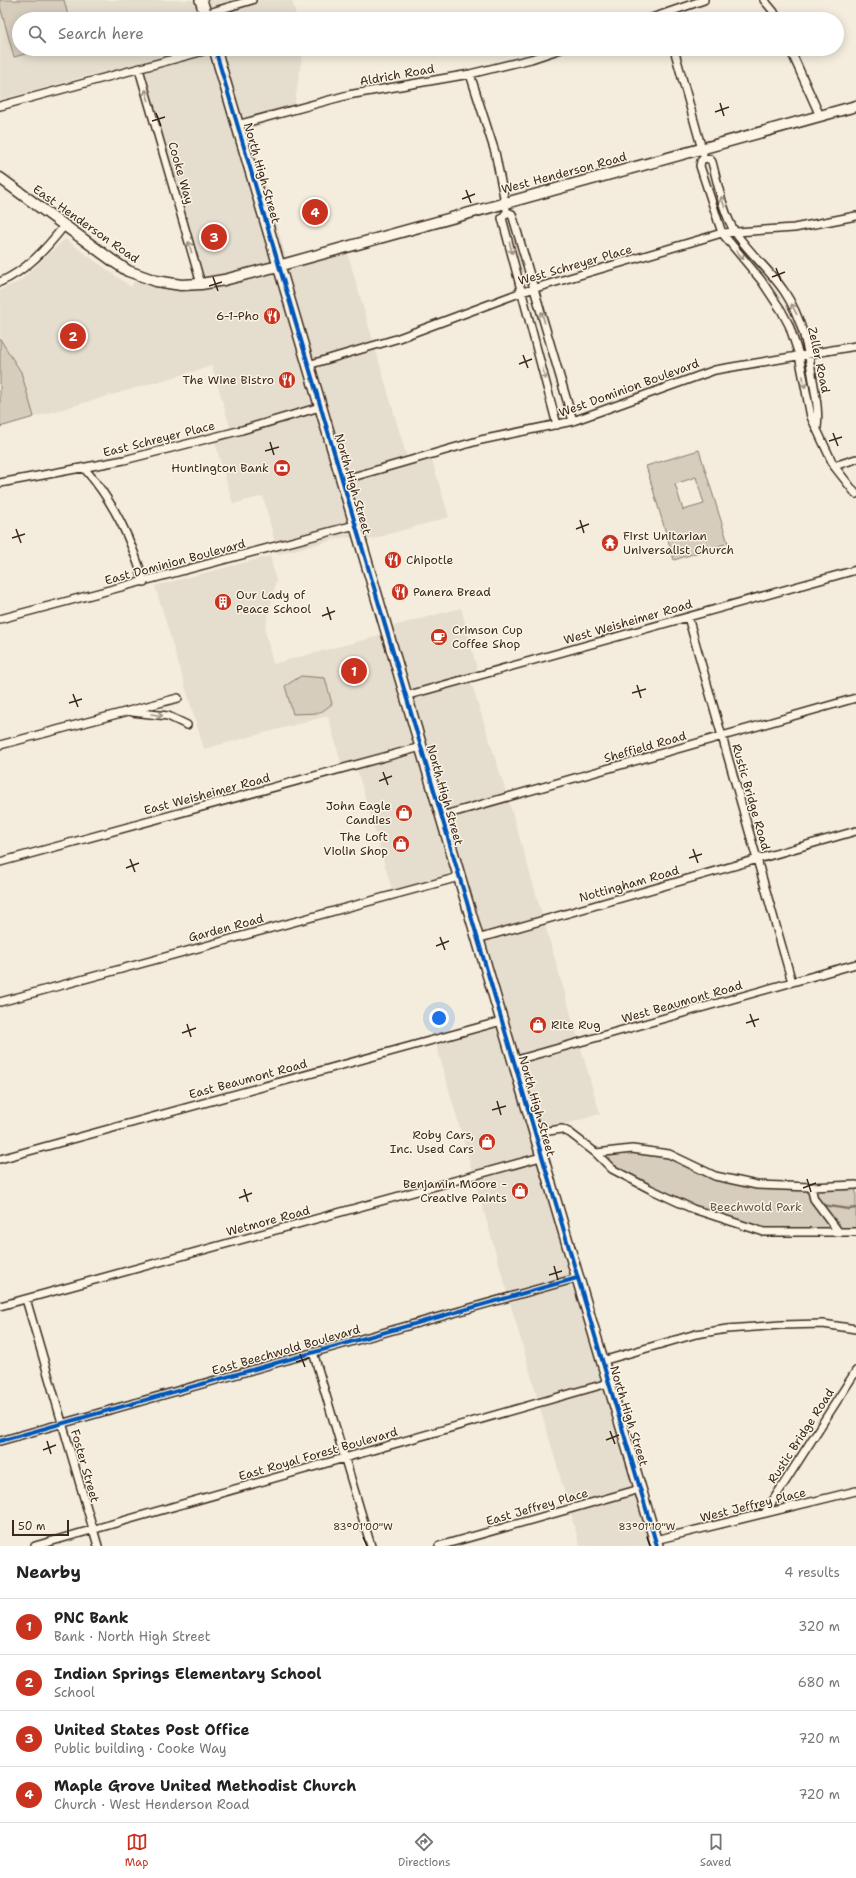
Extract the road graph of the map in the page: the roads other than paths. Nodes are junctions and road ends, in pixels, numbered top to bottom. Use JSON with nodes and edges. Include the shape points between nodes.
{"nodes":[{"id":1,"x":201,"y":0,"type":"edge"},
{"id":2,"x":252,"y":0,"type":"edge"},
{"id":3,"x":704,"y":0,"type":"edge"},
{"id":4,"x":764,"y":0,"type":"edge"},
{"id":5,"x":205,"y":12,"type":"edge"},
{"id":6,"x":218,"y":12,"type":"edge"},
{"id":7,"x":674,"y":12,"type":"edge"},
{"id":8,"x":773,"y":12,"type":"edge"},
{"id":9,"x":184,"y":56,"type":"edge"},
{"id":10,"x":217,"y":56,"type":"edge"},
{"id":11,"x":540,"y":56,"type":"edge"},
{"id":12,"x":676,"y":56,"type":"edge"},
{"id":13,"x":793,"y":56,"type":"edge"},
{"id":14,"x":139,"y":68,"type":"junction"},
{"id":15,"x":470,"y":74,"type":"junction"},
{"id":16,"x":0,"y":106,"type":"edge"},
{"id":17,"x":856,"y":106,"type":"edge"},
{"id":18,"x":820,"y":116,"type":"junction"},
{"id":19,"x":238,"y":125,"type":"junction"},
{"id":20,"x":703,"y":153,"type":"junction"},
{"id":21,"x":0,"y":178,"type":"edge"},
{"id":22,"x":506,"y":207,"type":"junction"},
{"id":23,"x":856,"y":216,"type":"edge"},
{"id":24,"x":64,"y":226,"type":"junction"},
{"id":25,"x":735,"y":232,"type":"junction"},
{"id":26,"x":722,"y":234,"type":"junction"},
{"id":27,"x":278,"y":266,"type":"junction"},
{"id":28,"x":0,"y":282,"type":"edge"},
{"id":29,"x":201,"y":284,"type":"junction"},
{"id":30,"x":535,"y":288,"type":"junction"},
{"id":31,"x":522,"y":292,"type":"junction"},
{"id":32,"x":856,"y":346,"type":"edge"},
{"id":33,"x":809,"y":354,"type":"junction"},
{"id":34,"x":799,"y":355,"type":"junction"},
{"id":35,"x":308,"y":365,"type":"junction"},
{"id":36,"x":320,"y":407,"type":"junction"},
{"id":37,"x":574,"y":421,"type":"junction"},
{"id":38,"x":557,"y":425,"type":"junction"},
{"id":39,"x":817,"y":429,"type":"junction"},
{"id":40,"x":856,"y":459,"type":"edge"},
{"id":41,"x":834,"y":466,"type":"junction"},
{"id":42,"x":84,"y":468,"type":"junction"},
{"id":43,"x":342,"y":480,"type":"junction"},
{"id":44,"x":0,"y":483,"type":"edge"},
{"id":45,"x":856,"y":494,"type":"edge"},
{"id":46,"x":355,"y":525,"type":"junction"},
{"id":47,"x":856,"y":570,"type":"edge"},
{"id":48,"x":144,"y":582,"type":"junction"},
{"id":49,"x":688,"y":617,"type":"junction"},
{"id":50,"x":0,"y":619,"type":"edge"},
{"id":51,"x":405,"y":696,"type":"junction"},
{"id":52,"x":178,"y":698,"type":"dead end"},
{"id":53,"x":856,"y":698,"type":"edge"},
{"id":54,"x":126,"y":712,"type":"junction"},
{"id":55,"x":187,"y":725,"type":"dead end"},
{"id":56,"x":722,"y":736,"type":"junction"},
{"id":57,"x":0,"y":745,"type":"edge"},
{"id":58,"x":421,"y":747,"type":"junction"},
{"id":59,"x":441,"y":816,"type":"junction"},
{"id":60,"x":856,"y":831,"type":"edge"},
{"id":61,"x":757,"y":859,"type":"junction"},
{"id":62,"x":0,"y":862,"type":"edge"},
{"id":63,"x":459,"y":877,"type":"junction"},
{"id":64,"x":477,"y":939,"type":"junction"},
{"id":65,"x":856,"y":964,"type":"edge"},
{"id":66,"x":792,"y":982,"type":"junction"},
{"id":67,"x":0,"y":1002,"type":"edge"},
{"id":68,"x":502,"y":1021,"type":"junction"},
{"id":69,"x":513,"y":1061,"type":"junction"},
{"id":70,"x":534,"y":1133,"type":"junction"},
{"id":71,"x":596,"y":1153,"type":"junction"},
{"id":72,"x":542,"y":1157,"type":"junction"},
{"id":73,"x":0,"y":1159,"type":"edge"},
{"id":74,"x":856,"y":1185,"type":"edge"},
{"id":75,"x":811,"y":1187,"type":"junction"},
{"id":76,"x":838,"y":1232,"type":"junction"},
{"id":77,"x":856,"y":1232,"type":"edge"},
{"id":78,"x":577,"y":1278,"type":"junction"},
{"id":79,"x":26,"y":1299,"type":"junction"},
{"id":80,"x":0,"y":1306,"type":"edge"},
{"id":81,"x":856,"y":1329,"type":"edge"},
{"id":82,"x":313,"y":1352,"type":"junction"},
{"id":83,"x":602,"y":1361,"type":"junction"},
{"id":84,"x":856,"y":1371,"type":"edge"},
{"id":85,"x":608,"y":1383,"type":"junction"},
{"id":86,"x":62,"y":1424,"type":"junction"},
{"id":87,"x":0,"y":1441,"type":"edge"},
{"id":88,"x":345,"y":1458,"type":"junction"},
{"id":89,"x":640,"y":1489,"type":"junction"},
{"id":90,"x":856,"y":1491,"type":"edge"},
{"id":91,"x":765,"y":1513,"type":"junction"},
{"id":92,"x":93,"y":1529,"type":"junction"},
{"id":93,"x":656,"y":1543,"type":"edge"},
{"id":94,"x":35,"y":1546,"type":"edge"},
{"id":95,"x":98,"y":1546,"type":"edge"},
{"id":96,"x":371,"y":1546,"type":"edge"},
{"id":97,"x":439,"y":1546,"type":"edge"}],
"edges":[{"from":1,"to":5,"type":"main road"},
{"from":2,"to":6,"type":"street"},
{"from":3,"to":7,"type":"street"},
{"from":4,"to":8,"type":"street"},
{"from":9,"to":14,"type":"street"},
{"from":10,"to":19,"type":"main road","name":"North High Street"},
{"from":11,"to":15,"type":"street","name":"Aldrich Road"},
{"from":12,"to":20,"type":"street","name":"Zeller Road"},
{"from":13,"to":18,"type":"street"},
{"from":14,"to":16,"type":"street"},
{"from":29,"to":14,"type":"street","name":"Cooke Way","one_way":true},
{"from":15,"to":19,"type":"street","name":"Aldrich Road","via":[[348,95]]},
{"from":15,"to":22,"type":"street","via":[[495,152]]},
{"from":17,"to":18,"type":"main road","name":"West Henderson Road"},
{"from":18,"to":20,"type":"main road","name":"West Henderson Road"},
{"from":19,"to":27,"type":"main road","name":"North High Street"},
{"from":20,"to":22,"type":"main road","name":"West Henderson Road"},
{"from":25,"to":20,"type":"street","name":"Zeller Road","one_way":true,"via":[[723,203],[712,162]]},
{"from":20,"to":26,"type":"street","name":"Zeller Road","via":[[700,166]]},
{"from":21,"to":24,"type":"main road","name":"East Henderson Road"},
{"from":22,"to":27,"type":"main road","name":"West Henderson Road"},
{"from":22,"to":30,"type":"street","via":[[512,214]]},
{"from":22,"to":31,"type":"street","one_way":true,"via":[[502,218]]},
{"from":23,"to":25,"type":"street","name":"West Schreyer Place","via":[[794,228]]},
{"from":24,"to":28,"type":"street","via":[[36,258]]},
{"from":24,"to":29,"type":"main road","name":"East Henderson Road","via":[[140,277],[170,284]]},
{"from":25,"to":26,"type":"street","name":"West Schreyer Place"},
{"from":33,"to":25,"type":"street","name":"Zeller Road","one_way":true,"via":[[803,329],[784,291]]},
{"from":26,"to":30,"type":"street","name":"West Schreyer Place"},
{"from":26,"to":34,"type":"street","name":"Zeller Road","one_way":true,"via":[[761,280],[781,310]]},
{"from":27,"to":29,"type":"main road","name":"East Henderson Road"},
{"from":27,"to":35,"type":"main road","name":"North High Street"},
{"from":30,"to":31,"type":"street","name":"West Schreyer Place"},
{"from":37,"to":30,"type":"street","one_way":true},
{"from":31,"to":35,"type":"street","name":"West Schreyer Place","via":[[396,339]]},
{"from":31,"to":38,"type":"street","one_way":true},
{"from":32,"to":33,"type":"street","name":"West Dominion Boulevard"},
{"from":33,"to":34,"type":"street","name":"West Dominion Boulevard"},
{"from":33,"to":39,"type":"street","name":"Zeller Road","via":[[819,414]]},
{"from":34,"to":37,"type":"street","name":"West Dominion Boulevard","via":[[715,370]]},
{"from":34,"to":39,"type":"street","name":"Zeller Road","one_way":true,"via":[[811,417]]},
{"from":35,"to":36,"type":"main road","name":"North High Street"},
{"from":36,"to":42,"type":"street","name":"East Schreyer Place","via":[[190,443]]},
{"from":36,"to":43,"type":"main road","name":"North High Street"},
{"from":37,"to":38,"type":"street","name":"West Dominion Boulevard"},
{"from":38,"to":43,"type":"street","name":"West Dominion Boulevard","via":[[481,440]]},
{"from":39,"to":41,"type":"street","name":"Zeller Road"},
{"from":40,"to":41,"type":"street"},
{"from":41,"to":45,"type":"street","name":"Zeller Road"},
{"from":42,"to":44,"type":"street","name":"East Schreyer Place"},
{"from":42,"to":48,"type":"street","via":[[100,486],[118,514],[135,552]]},
{"from":43,"to":46,"type":"main road","name":"North High Street"},
{"from":46,"to":48,"type":"street","name":"East Dominion Boulevard"},
{"from":46,"to":51,"type":"main road","name":"North High Street"},
{"from":47,"to":49,"type":"street","name":"West Weisheimer Road"},
{"from":48,"to":50,"type":"street","name":"East Dominion Boulevard"},
{"from":49,"to":51,"type":"street","name":"West Weisheimer Road"},
{"from":49,"to":56,"type":"street","name":"Rustic Bridge Road"},
{"from":51,"to":58,"type":"main road","name":"North High Street"},
{"from":52,"to":54,"type":"street"},
{"from":53,"to":56,"type":"street","name":"Sheffield Road"},
{"from":54,"to":55,"type":"street","one_way":true,"via":[[168,716]]},
{"from":54,"to":57,"type":"street"},
{"from":56,"to":59,"type":"street","name":"Sheffield Road"},
{"from":56,"to":61,"type":"street","name":"Rustic Bridge Road"},
{"from":58,"to":59,"type":"main road","name":"North High Street"},
{"from":58,"to":62,"type":"street","name":"East Weisheimer Road"},
{"from":59,"to":63,"type":"main road","name":"North High Street"},
{"from":60,"to":61,"type":"street","name":"Nottingham Road"},
{"from":61,"to":64,"type":"street","name":"Nottingham Road"},
{"from":61,"to":66,"type":"street","name":"Rustic Bridge Road"},
{"from":63,"to":64,"type":"main road","name":"North High Street"},
{"from":63,"to":67,"type":"street","name":"Garden Road"},
{"from":64,"to":68,"type":"main road","name":"North High Street"},
{"from":65,"to":66,"type":"street","name":"West Beaumont Road"},
{"from":66,"to":69,"type":"street","name":"West Beaumont Road"},
{"from":68,"to":69,"type":"main road","name":"North High Street"},
{"from":68,"to":73,"type":"street","name":"East Beaumont Road"},
{"from":69,"to":70,"type":"main road","name":"North High Street"},
{"from":70,"to":71,"type":"street","via":[[562,1129]]},
{"from":70,"to":72,"type":"main road","name":"North High Street"},
{"from":71,"to":75,"type":"street","via":[[632,1149],[670,1154],[715,1176],[757,1184]]},
{"from":71,"to":76,"type":"street","via":[[612,1169],[700,1212],[764,1232]]},
{"from":72,"to":78,"type":"main road","name":"North High Street"},
{"from":72,"to":79,"type":"street","name":"Wetmore Road"},
{"from":74,"to":75,"type":"street"},
{"from":75,"to":76,"type":"street","via":[[814,1199]]},
{"from":76,"to":77,"type":"street"},
{"from":78,"to":82,"type":"street","name":"East Beechwold Boulevard"},
{"from":78,"to":83,"type":"main road","name":"North High Street"},
{"from":79,"to":80,"type":"street","name":"Wetmore Road"},
{"from":79,"to":86,"type":"street","name":"Foster Street"},
{"from":81,"to":83,"type":"street","via":[[823,1324],[727,1329],[696,1334]]},
{"from":82,"to":86,"type":"street","name":"East Beechwold Boulevard"},
{"from":82,"to":88,"type":"street"},
{"from":83,"to":85,"type":"main road","name":"North High Street"},
{"from":84,"to":91,"type":"street","name":"Rustic Bridge Road"},
{"from":85,"to":88,"type":"street","name":"East Royal Forest Boulevard"},
{"from":85,"to":89,"type":"main road","name":"North High Street"},
{"from":86,"to":87,"type":"street","name":"East Beechwold Boulevard"},
{"from":86,"to":92,"type":"street","name":"Foster Street"},
{"from":88,"to":92,"type":"street","name":"East Royal Forest Boulevard"},
{"from":88,"to":96,"type":"street"},
{"from":89,"to":93,"type":"main road","name":"North High Street"},
{"from":89,"to":97,"type":"street","name":"East Jeffrey Place"},
{"from":90,"to":91,"type":"street","name":"West Jeffrey Place"},
{"from":91,"to":93,"type":"street","name":"West Jeffrey Place"},
{"from":92,"to":94,"type":"street","name":"East Royal Forest Boulevard"},
{"from":92,"to":95,"type":"street","name":"Foster Street"}]}
